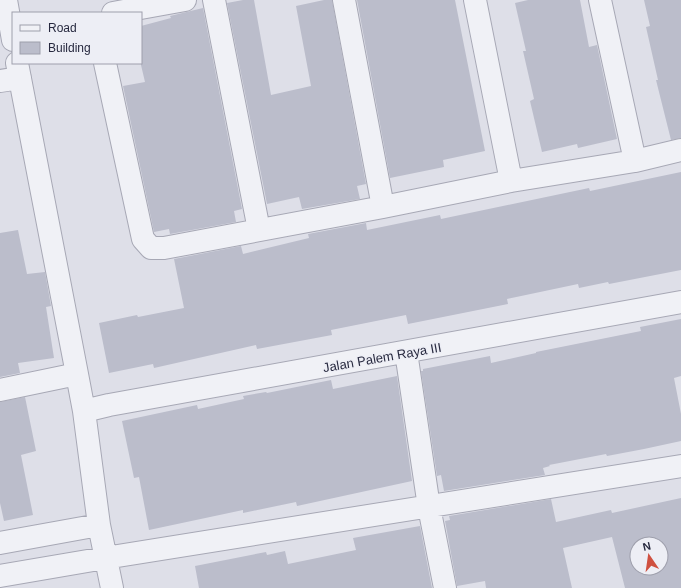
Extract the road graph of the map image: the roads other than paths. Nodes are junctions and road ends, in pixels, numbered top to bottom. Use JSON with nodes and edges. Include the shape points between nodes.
{"nodes":[{"id":1,"x":6,"y":0,"type":"edge"},
{"id":2,"x":185,"y":0,"type":"edge"},
{"id":3,"x":214,"y":0,"type":"edge"},
{"id":4,"x":344,"y":0,"type":"edge"},
{"id":5,"x":475,"y":0,"type":"edge"},
{"id":6,"x":600,"y":0,"type":"edge"},
{"id":7,"x":119,"y":12,"type":"edge"},
{"id":8,"x":12,"y":34,"type":"edge"},
{"id":9,"x":105,"y":64,"type":"edge"},
{"id":10,"x":12,"y":74,"type":"edge"},
{"id":11,"x":681,"y":150,"type":"edge"},
{"id":12,"x":635,"y":161,"type":"junction"},
{"id":13,"x":511,"y":180,"type":"junction"},
{"id":14,"x":383,"y":207,"type":"junction"},
{"id":15,"x":259,"y":230,"type":"junction"},
{"id":16,"x":681,"y":302,"type":"edge"},
{"id":17,"x":406,"y":352,"type":"junction"},
{"id":18,"x":77,"y":374,"type":"junction"},
{"id":19,"x":0,"y":390,"type":"edge"},
{"id":20,"x":84,"y":411,"type":"junction"},
{"id":21,"x":681,"y":466,"type":"edge"},
{"id":22,"x":429,"y":507,"type":"junction"},
{"id":23,"x":99,"y":525,"type":"junction"},
{"id":24,"x":0,"y":543,"type":"edge"},
{"id":25,"x":105,"y":558,"type":"junction"},
{"id":26,"x":0,"y":576,"type":"edge"},
{"id":27,"x":112,"y":588,"type":"edge"},
{"id":28,"x":444,"y":588,"type":"edge"}],
"edges":[{"from":1,"to":8,"type":"street"},
{"from":2,"to":7,"type":"street"},
{"from":3,"to":15,"type":"street"},
{"from":4,"to":14,"type":"street"},
{"from":5,"to":13,"type":"street"},
{"from":6,"to":12,"type":"street"},
{"from":9,"to":15,"type":"street","via":[[143,239],[151,248],[164,248]]},
{"from":10,"to":18,"type":"street"},
{"from":11,"to":12,"type":"street"},
{"from":12,"to":13,"type":"street"},
{"from":13,"to":14,"type":"street"},
{"from":14,"to":15,"type":"street"},
{"from":16,"to":17,"type":"street","name":"Jalan Palem Raya III"},
{"from":17,"to":20,"type":"street","name":"Jalan Palem Raya III"},
{"from":17,"to":22,"type":"street"},
{"from":18,"to":19,"type":"street"},
{"from":18,"to":20,"type":"street"},
{"from":20,"to":23,"type":"street"},
{"from":21,"to":22,"type":"street"},
{"from":22,"to":25,"type":"street"},
{"from":22,"to":28,"type":"street"},
{"from":23,"to":24,"type":"street"},
{"from":23,"to":25,"type":"street"},
{"from":25,"to":26,"type":"street"},
{"from":25,"to":27,"type":"street"}]}
